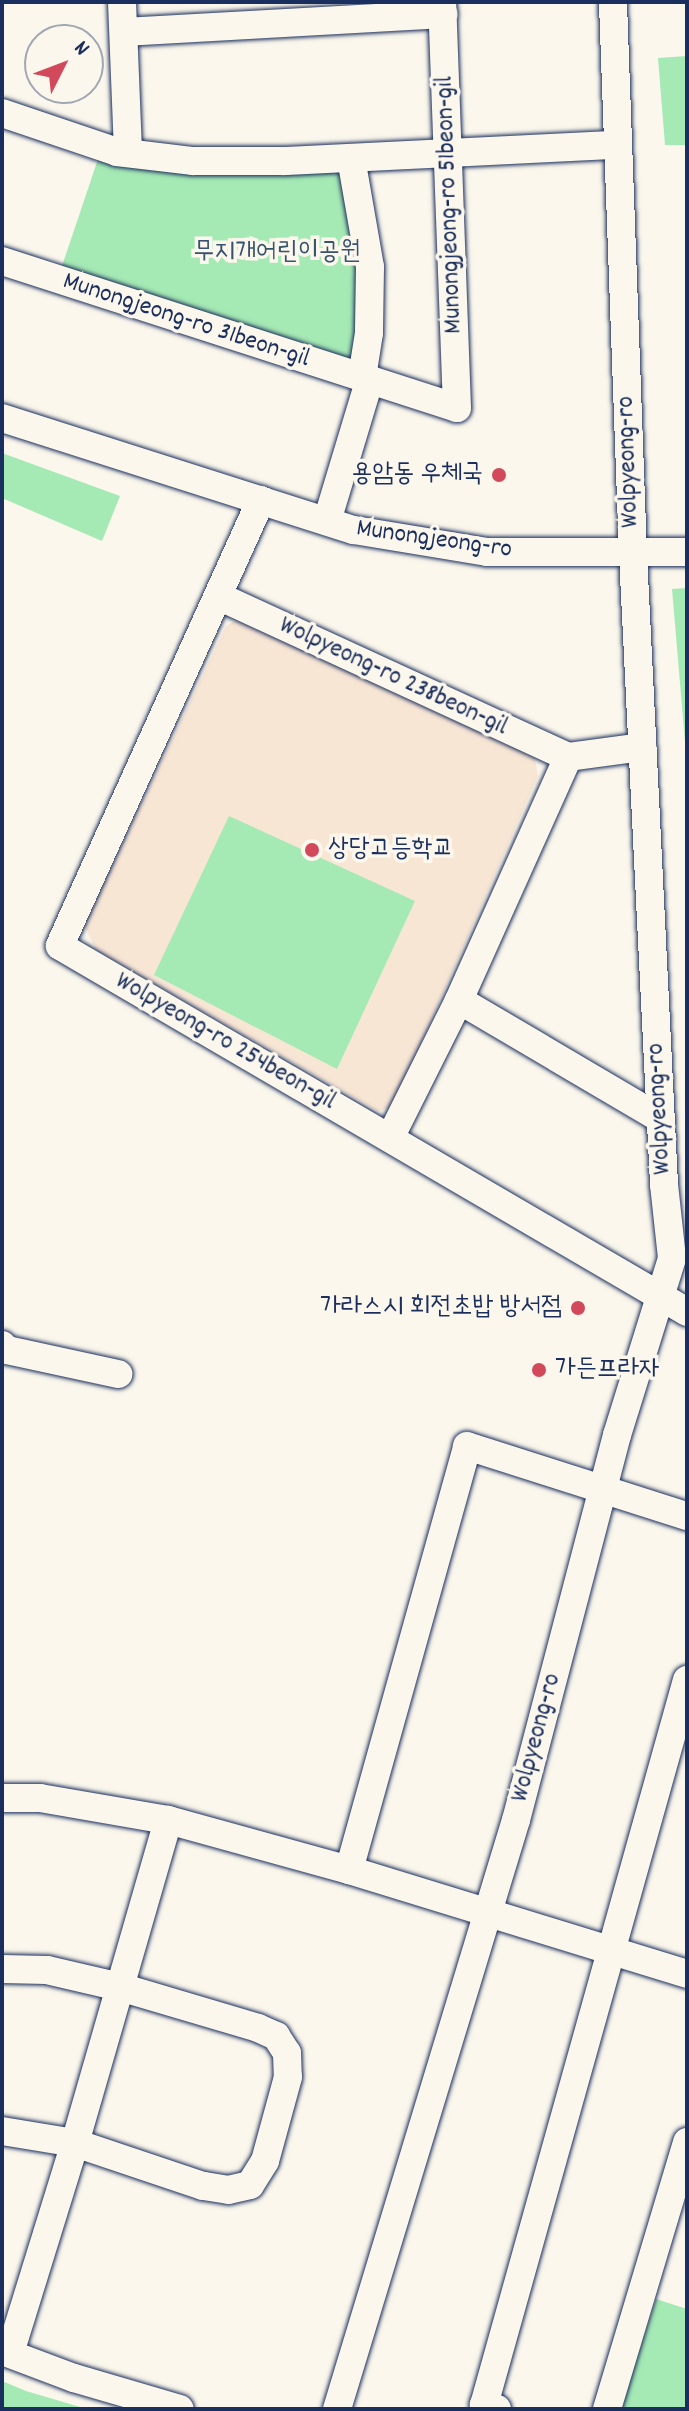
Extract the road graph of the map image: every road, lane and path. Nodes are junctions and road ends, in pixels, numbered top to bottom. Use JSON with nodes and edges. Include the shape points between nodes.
{"nodes":[{"id":1,"x":122,"y":2,"type":"edge"},
{"id":2,"x":613,"y":2,"type":"edge"},
{"id":3,"x":442,"y":8,"type":"edge"},
{"id":4,"x":124,"y":32,"type":"junction"},
{"id":5,"x":2,"y":113,"type":"edge"},
{"id":6,"x":618,"y":145,"type":"junction"},
{"id":7,"x":128,"y":153,"type":"junction"},
{"id":8,"x":450,"y":154,"type":"junction"},
{"id":9,"x":351,"y":158,"type":"junction"},
{"id":10,"x":2,"y":261,"type":"edge"},
{"id":11,"x":366,"y":378,"type":"junction"},
{"id":12,"x":457,"y":408,"type":"joint"},
{"id":13,"x":2,"y":418,"type":"edge"},
{"id":14,"x":261,"y":500,"type":"junction"},
{"id":15,"x":327,"y":521,"type":"junction"},
{"id":16,"x":687,"y":552,"type":"edge"},
{"id":17,"x":633,"y":554,"type":"junction"},
{"id":18,"x":218,"y":596,"type":"junction"},
{"id":19,"x":642,"y":747,"type":"junction"},
{"id":20,"x":568,"y":757,"type":"junction"},
{"id":21,"x":459,"y":1000,"type":"junction"},
{"id":22,"x":661,"y":1119,"type":"junction"},
{"id":23,"x":390,"y":1138,"type":"junction"},
{"id":24,"x":661,"y":1296,"type":"junction"},
{"id":25,"x":687,"y":1312,"type":"edge"},
{"id":26,"x":2,"y":1345,"type":"edge"},
{"id":27,"x":118,"y":1374,"type":"dead end"},
{"id":28,"x":602,"y":1490,"type":"junction"},
{"id":29,"x":687,"y":1516,"type":"edge"},
{"id":30,"x":687,"y":1680,"type":"edge"},
{"id":31,"x":2,"y":1798,"type":"edge"},
{"id":32,"x":168,"y":1820,"type":"junction"},
{"id":33,"x":349,"y":1870,"type":"junction"},
{"id":34,"x":488,"y":1913,"type":"junction"},
{"id":35,"x":611,"y":1951,"type":"junction"},
{"id":36,"x":2,"y":1969,"type":"edge"},
{"id":37,"x":687,"y":1974,"type":"edge"},
{"id":38,"x":120,"y":1987,"type":"junction"},
{"id":39,"x":2,"y":2131,"type":"edge"},
{"id":40,"x":687,"y":2142,"type":"edge"},
{"id":41,"x":75,"y":2143,"type":"junction"},
{"id":42,"x":6,"y":2352,"type":"edge"},
{"id":43,"x":180,"y":2409,"type":"edge"},
{"id":44,"x":337,"y":2409,"type":"edge"},
{"id":45,"x":497,"y":2409,"type":"edge"},
{"id":46,"x":607,"y":2409,"type":"edge"}],
"edges":[{"from":1,"to":4,"type":"street"},
{"from":2,"to":6,"type":"street","name":"Wolpyeong-ro"},
{"from":3,"to":4,"type":"street"},
{"from":3,"to":8,"type":"street","name":"Munongjeong-ro 51beon-gil"},
{"from":4,"to":7,"type":"street"},
{"from":5,"to":7,"type":"street"},
{"from":6,"to":8,"type":"street"},
{"from":6,"to":17,"type":"street","name":"Wolpyeong-ro"},
{"from":7,"to":9,"type":"street","via":[[193,161]]},
{"from":8,"to":9,"type":"street"},
{"from":8,"to":12,"type":"street","name":"Munongjeong-ro 51beon-gil"},
{"from":9,"to":11,"type":"street","name":"Munongjeong-ro","via":[[370,267]]},
{"from":10,"to":11,"type":"street","name":"Munongjeong-ro 31beon-gil"},
{"from":11,"to":12,"type":"street","name":"Munongjeong-ro 31beon-gil"},
{"from":11,"to":15,"type":"street","name":"Munongjeong-ro"},
{"from":13,"to":14,"type":"street","name":"Munongjeong-ro"},
{"from":14,"to":15,"type":"street","name":"Munongjeong-ro"},
{"from":14,"to":18,"type":"street"},
{"from":15,"to":17,"type":"street","name":"Munongjeong-ro","via":[[487,552]]},
{"from":16,"to":17,"type":"street","name":"Munongjeong-ro"},
{"from":17,"to":19,"type":"street","name":"Wolpyeong-ro"},
{"from":18,"to":20,"type":"street","name":"Wolpyeong-ro 238beon-gil"},
{"from":18,"to":23,"type":"street","name":"Wolpyeong-ro 254beon-gil","via":[[60,946]]},
{"from":19,"to":20,"type":"street"},
{"from":19,"to":22,"type":"street","name":"Wolpyeong-ro"},
{"from":20,"to":21,"type":"street"},
{"from":21,"to":22,"type":"street"},
{"from":21,"to":23,"type":"street"},
{"from":22,"to":24,"type":"street","name":"Wolpyeong-ro","via":[[672,1258]]},
{"from":23,"to":24,"type":"street","name":"Wolpyeong-ro 254beon-gil"},
{"from":24,"to":25,"type":"street","name":"Wolpyeong-ro 254beon-gil"},
{"from":24,"to":28,"type":"street","name":"Wolpyeong-ro"},
{"from":26,"to":27,"type":"street"},
{"from":28,"to":29,"type":"street"},
{"from":28,"to":33,"type":"street","via":[[467,1446]]},
{"from":28,"to":34,"type":"street","name":"Wolpyeong-ro"},
{"from":30,"to":35,"type":"street"},
{"from":31,"to":32,"type":"street","via":[[40,1798]]},
{"from":32,"to":33,"type":"street"},
{"from":32,"to":38,"type":"street"},
{"from":33,"to":34,"type":"street"},
{"from":34,"to":35,"type":"street"},
{"from":34,"to":44,"type":"street","name":"Wolpyeong-ro"},
{"from":35,"to":37,"type":"street"},
{"from":35,"to":45,"type":"street","via":[[484,2405]]},
{"from":36,"to":38,"type":"street","via":[[47,1970]]},
{"from":38,"to":41,"type":"street"},
{"from":38,"to":41,"type":"street","via":[[276,2036],[287,2053],[288,2077],[265,2161],[250,2185],[229,2190]]},
{"from":39,"to":41,"type":"street"},
{"from":40,"to":46,"type":"street"},
{"from":41,"to":42,"type":"street"},
{"from":42,"to":43,"type":"street"}]}
